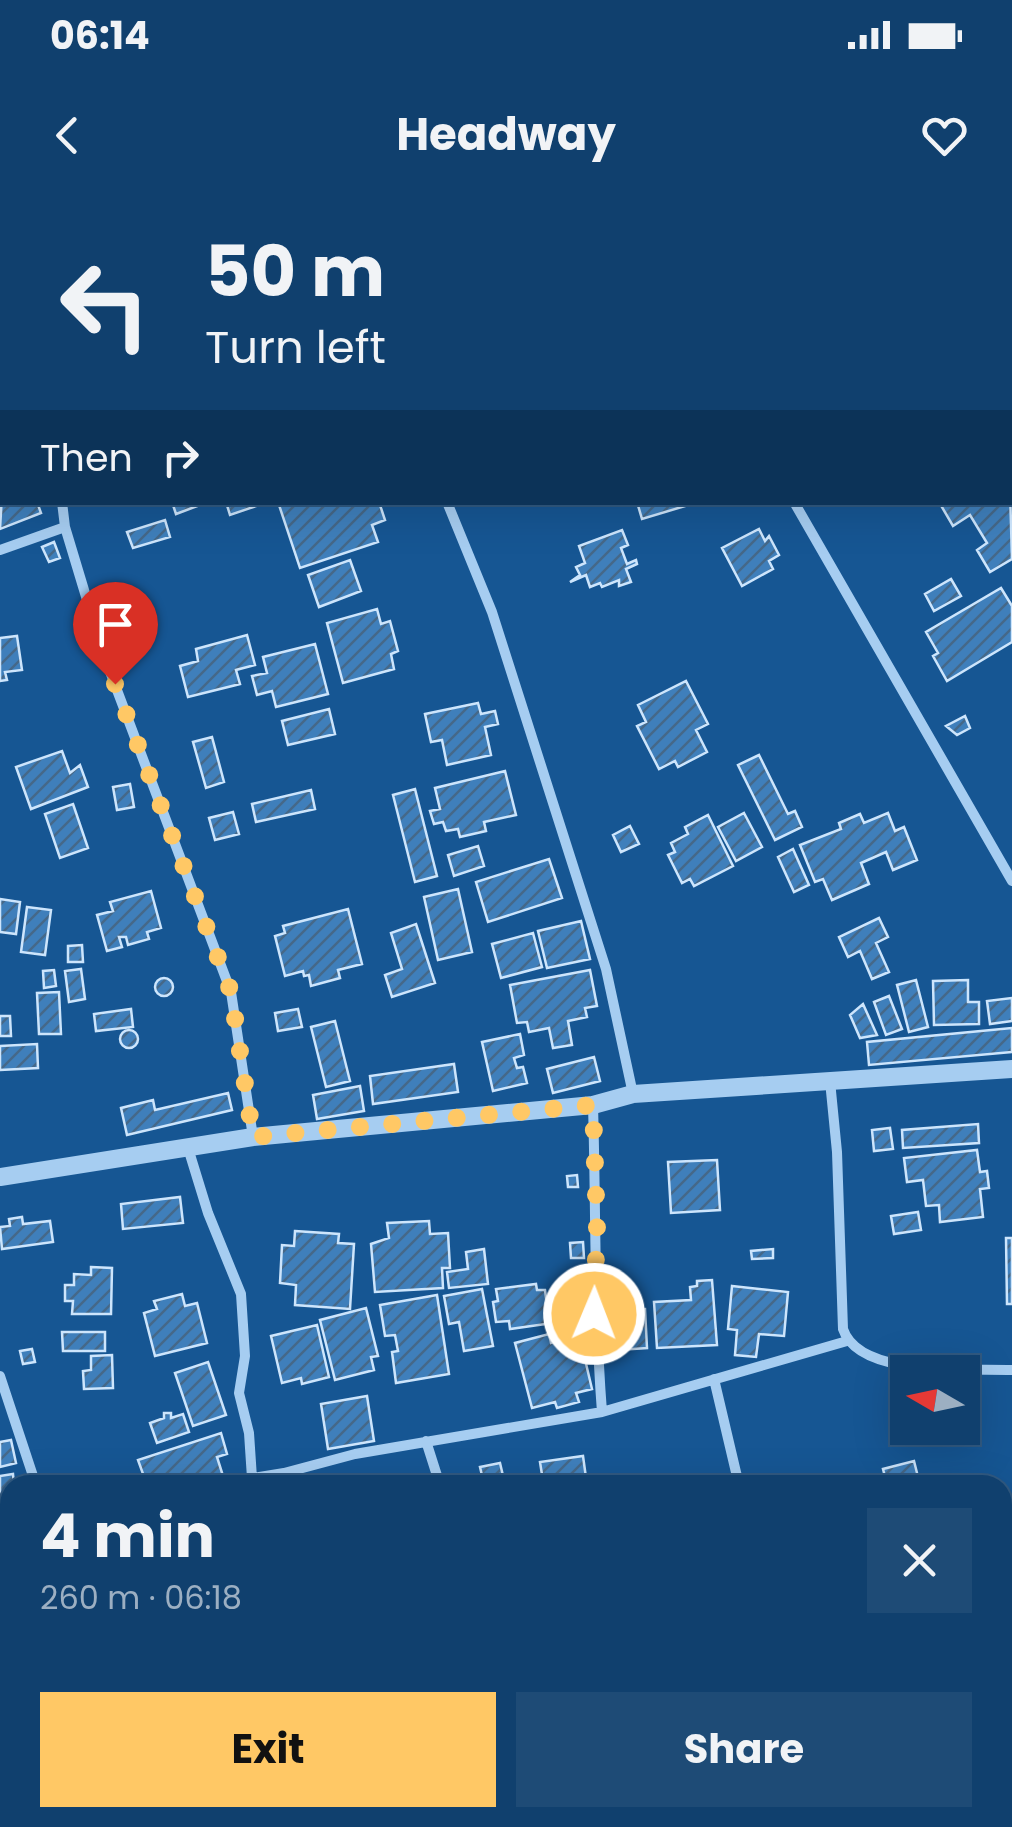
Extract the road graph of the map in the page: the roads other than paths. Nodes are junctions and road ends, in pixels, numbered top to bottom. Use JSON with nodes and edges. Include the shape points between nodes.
{"nodes":[{"id":1,"x":62,"y":505,"type":"edge"},
{"id":2,"x":448,"y":505,"type":"edge"},
{"id":3,"x":796,"y":505,"type":"edge"},
{"id":4,"x":65,"y":528,"type":"junction"},
{"id":5,"x":0,"y":550,"type":"edge"},
{"id":6,"x":1012,"y":882,"type":"edge"},
{"id":7,"x":1012,"y":1069,"type":"edge"},
{"id":8,"x":830,"y":1081,"type":"junction"},
{"id":9,"x":634,"y":1094,"type":"junction"},
{"id":10,"x":593,"y":1105,"type":"junction"},
{"id":11,"x":253,"y":1137,"type":"junction"},
{"id":12,"x":188,"y":1148,"type":"junction"},
{"id":13,"x":0,"y":1177,"type":"edge"},
{"id":14,"x":847,"y":1341,"type":"junction"},
{"id":15,"x":1012,"y":1370,"type":"edge"},
{"id":16,"x":0,"y":1376,"type":"edge"},
{"id":17,"x":714,"y":1379,"type":"junction"},
{"id":18,"x":602,"y":1412,"type":"junction"},
{"id":19,"x":426,"y":1441,"type":"junction"},
{"id":20,"x":33,"y":1475,"type":"edge"},
{"id":21,"x":250,"y":1475,"type":"edge"},
{"id":22,"x":276,"y":1475,"type":"edge"},
{"id":23,"x":437,"y":1475,"type":"edge"},
{"id":24,"x":736,"y":1475,"type":"edge"}],
"edges":[{"from":1,"to":4,"type":"street"},
{"from":2,"to":9,"type":"street","via":[[492,612],[594,932]]},
{"from":3,"to":6,"type":"street"},
{"from":4,"to":5,"type":"street"},
{"from":4,"to":11,"type":"street","via":[[104,653],[231,992]]},
{"from":7,"to":8,"type":"street"},
{"from":8,"to":9,"type":"street"},
{"from":8,"to":14,"type":"street"},
{"from":9,"to":10,"type":"street"},
{"from":10,"to":11,"type":"street"},
{"from":10,"to":18,"type":"street","via":[[594,1314]]},
{"from":11,"to":12,"type":"street"},
{"from":12,"to":13,"type":"street"},
{"from":12,"to":21,"type":"street","via":[[241,1294],[245,1356],[239,1393]]},
{"from":14,"to":15,"type":"street","via":[[868,1356],[907,1366]]},
{"from":14,"to":17,"type":"street"},
{"from":16,"to":20,"type":"street"},
{"from":17,"to":18,"type":"street"},
{"from":17,"to":24,"type":"street"},
{"from":18,"to":19,"type":"street"},
{"from":19,"to":22,"type":"street"},
{"from":19,"to":23,"type":"street"}]}
